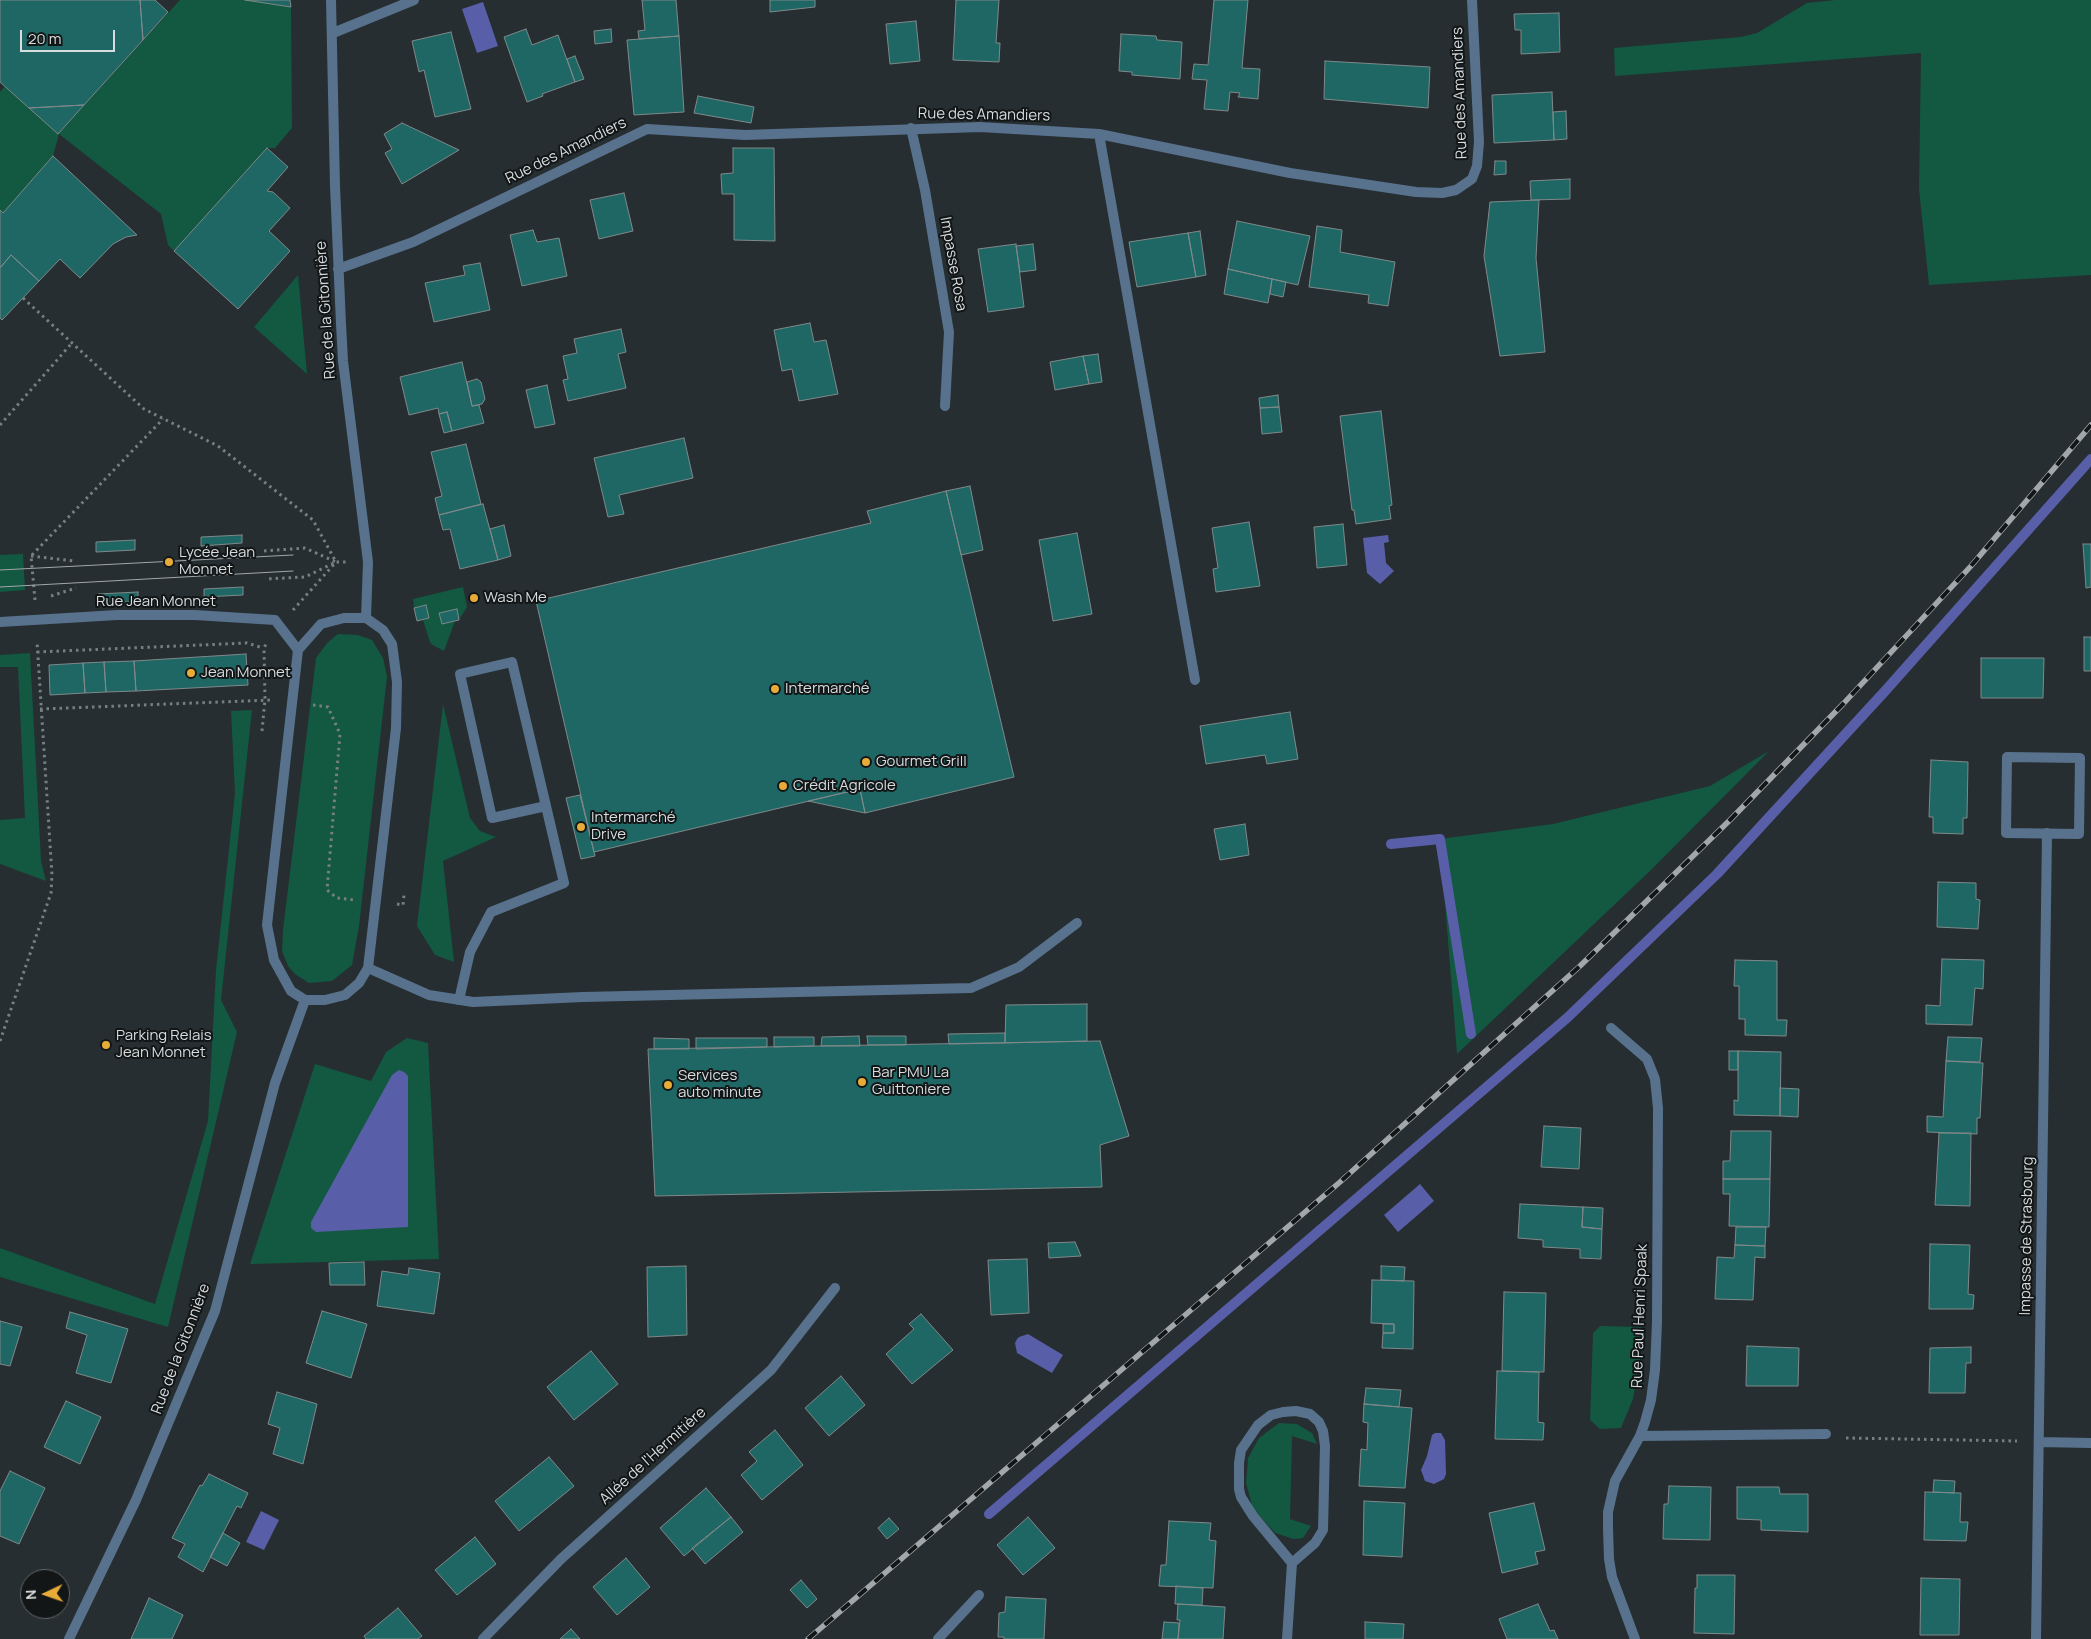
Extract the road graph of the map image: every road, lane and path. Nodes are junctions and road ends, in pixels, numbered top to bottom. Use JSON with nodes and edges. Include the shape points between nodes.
{"nodes":[{"id":1,"x":331,"y":0,"type":"edge"},
{"id":2,"x":414,"y":0,"type":"edge"},
{"id":3,"x":1472,"y":0,"type":"edge"},
{"id":4,"x":333,"y":33,"type":"junction"},
{"id":5,"x":911,"y":128,"type":"junction"},
{"id":6,"x":1099,"y":134,"type":"junction"},
{"id":7,"x":338,"y":269,"type":"junction"},
{"id":8,"x":23,"y":298,"type":"dead end"},
{"id":9,"x":72,"y":343,"type":"junction"},
{"id":10,"x":945,"y":406,"type":"dead end"},
{"id":11,"x":164,"y":419,"type":"junction"},
{"id":12,"x":0,"y":425,"type":"edge"},
{"id":13,"x":264,"y":550,"type":"dead end"},
{"id":14,"x":31,"y":556,"type":"junction"},
{"id":15,"x":74,"y":561,"type":"dead end"},
{"id":16,"x":336,"y":562,"type":"junction"},
{"id":17,"x":265,"y":579,"type":"dead end"},
{"id":18,"x":76,"y":588,"type":"dead end"},
{"id":19,"x":35,"y":600,"type":"junction"},
{"id":20,"x":366,"y":618,"type":"junction"},
{"id":21,"x":36,"y":620,"type":"junction"},
{"id":22,"x":0,"y":622,"type":"edge"},
{"id":23,"x":264,"y":648,"type":"dead end"},
{"id":24,"x":298,"y":650,"type":"junction"},
{"id":25,"x":38,"y":652,"type":"junction"},
{"id":26,"x":1195,"y":680,"type":"dead end"},
{"id":27,"x":546,"y":806,"type":"junction"},
{"id":28,"x":2047,"y":833,"type":"junction"},
{"id":29,"x":1077,"y":923,"type":"dead end"},
{"id":30,"x":368,"y":968,"type":"junction"},
{"id":31,"x":305,"y":1000,"type":"junction"},
{"id":32,"x":459,"y":1000,"type":"junction"},
{"id":33,"x":1611,"y":1028,"type":"dead end"},
{"id":34,"x":0,"y":1042,"type":"edge"},
{"id":35,"x":835,"y":1288,"type":"dead end"},
{"id":36,"x":1826,"y":1434,"type":"joint"},
{"id":37,"x":1640,"y":1436,"type":"junction"},
{"id":38,"x":2039,"y":1442,"type":"junction"},
{"id":39,"x":2091,"y":1443,"type":"edge"},
{"id":40,"x":1292,"y":1563,"type":"junction"},
{"id":41,"x":980,"y":1595,"type":"dead end"},
{"id":42,"x":69,"y":1639,"type":"edge"},
{"id":43,"x":483,"y":1639,"type":"edge"},
{"id":44,"x":938,"y":1639,"type":"edge"},
{"id":45,"x":1287,"y":1639,"type":"edge"},
{"id":46,"x":1635,"y":1639,"type":"edge"},
{"id":47,"x":2036,"y":1639,"type":"edge"}],
"edges":[{"from":1,"to":4,"type":"street","name":"Rue de la Gitonnière"},
{"from":2,"to":4,"type":"street"},
{"from":3,"to":6,"type":"street","name":"Rue des Amandiers","via":[[1479,142],[1477,166],[1472,179],[1456,190],[1442,193],[1397,190],[1290,173]]},
{"from":4,"to":7,"type":"street","name":"Rue de la Gitonnière"},
{"from":5,"to":6,"type":"street","name":"Rue des Amandiers"},
{"from":5,"to":7,"type":"street","name":"Rue des Amandiers","via":[[745,135],[647,129],[413,242]]},
{"from":5,"to":10,"type":"street","name":"Impasse Rosa","via":[[949,332]]},
{"from":6,"to":26,"type":"street"},
{"from":7,"to":20,"type":"street","name":"Rue de la Gitonnière","via":[[343,361],[368,562]]},
{"from":8,"to":9,"type":"path"},
{"from":9,"to":11,"type":"path","via":[[144,409]]},
{"from":9,"to":12,"type":"path"},
{"from":11,"to":14,"type":"path"},
{"from":11,"to":16,"type":"path","via":[[218,446],[313,520]]},
{"from":13,"to":16,"type":"path","via":[[305,548]]},
{"from":14,"to":15,"type":"path"},
{"from":14,"to":19,"type":"path"},
{"from":16,"to":17,"type":"path","via":[[305,577]]},
{"from":18,"to":19,"type":"path"},
{"from":19,"to":21,"type":"path"},
{"from":20,"to":24,"type":"street","via":[[344,618],[321,624]]},
{"from":20,"to":30,"type":"street","via":[[383,630],[392,644],[397,682],[396,728]]},
{"from":21,"to":22,"type":"street","name":"Rue Jean Monnet"},
{"from":21,"to":24,"type":"street","name":"Rue Jean Monnet","via":[[195,615],[275,620]]},
{"from":21,"to":25,"type":"path"},
{"from":23,"to":25,"type":"path","via":[[248,643]]},
{"from":24,"to":31,"type":"street","via":[[267,925],[274,960],[291,991]]},
{"from":25,"to":34,"type":"path","via":[[51,893]]},
{"from":27,"to":27,"type":"street","via":[[512,662],[460,674],[492,818]]},
{"from":27,"to":32,"type":"street","via":[[564,883],[491,912],[470,952]]},
{"from":28,"to":28,"type":"street","via":[[2079,834],[2080,758],[2006,757],[2006,833]]},
{"from":28,"to":38,"type":"street","name":"Impasse de Strasbourg"},
{"from":29,"to":32,"type":"street","via":[[1019,968],[971,988]]},
{"from":30,"to":31,"type":"street","via":[[359,983],[344,995],[325,1000]]},
{"from":30,"to":32,"type":"street","via":[[429,995]]},
{"from":31,"to":42,"type":"street","name":"Rue de la Gitonnière","via":[[275,1082],[215,1311],[136,1500]]},
{"from":33,"to":37,"type":"street","name":"Rue Paul Henri Spaak","via":[[1647,1059],[1655,1079],[1658,1108],[1657,1332],[1651,1400]]},
{"from":35,"to":43,"type":"street","name":"Allée de l'Hermitière","via":[[772,1370],[561,1559]]},
{"from":36,"to":37,"type":"street"},
{"from":36,"to":38,"type":"path","via":[[1842,1438]]},
{"from":37,"to":46,"type":"street","name":"Rue Paul Henri Spaak","via":[[1615,1481],[1608,1512],[1612,1576]]},
{"from":38,"to":39,"type":"street"},
{"from":38,"to":47,"type":"street","name":"Impasse de Strasbourg"},
{"from":40,"to":40,"type":"street","via":[[1316,1543],[1323,1530],[1323,1431],[1310,1414],[1296,1411],[1271,1416],[1258,1426],[1242,1450],[1238,1464],[1241,1497]]},
{"from":40,"to":45,"type":"street"},
{"from":41,"to":44,"type":"street"}]}
